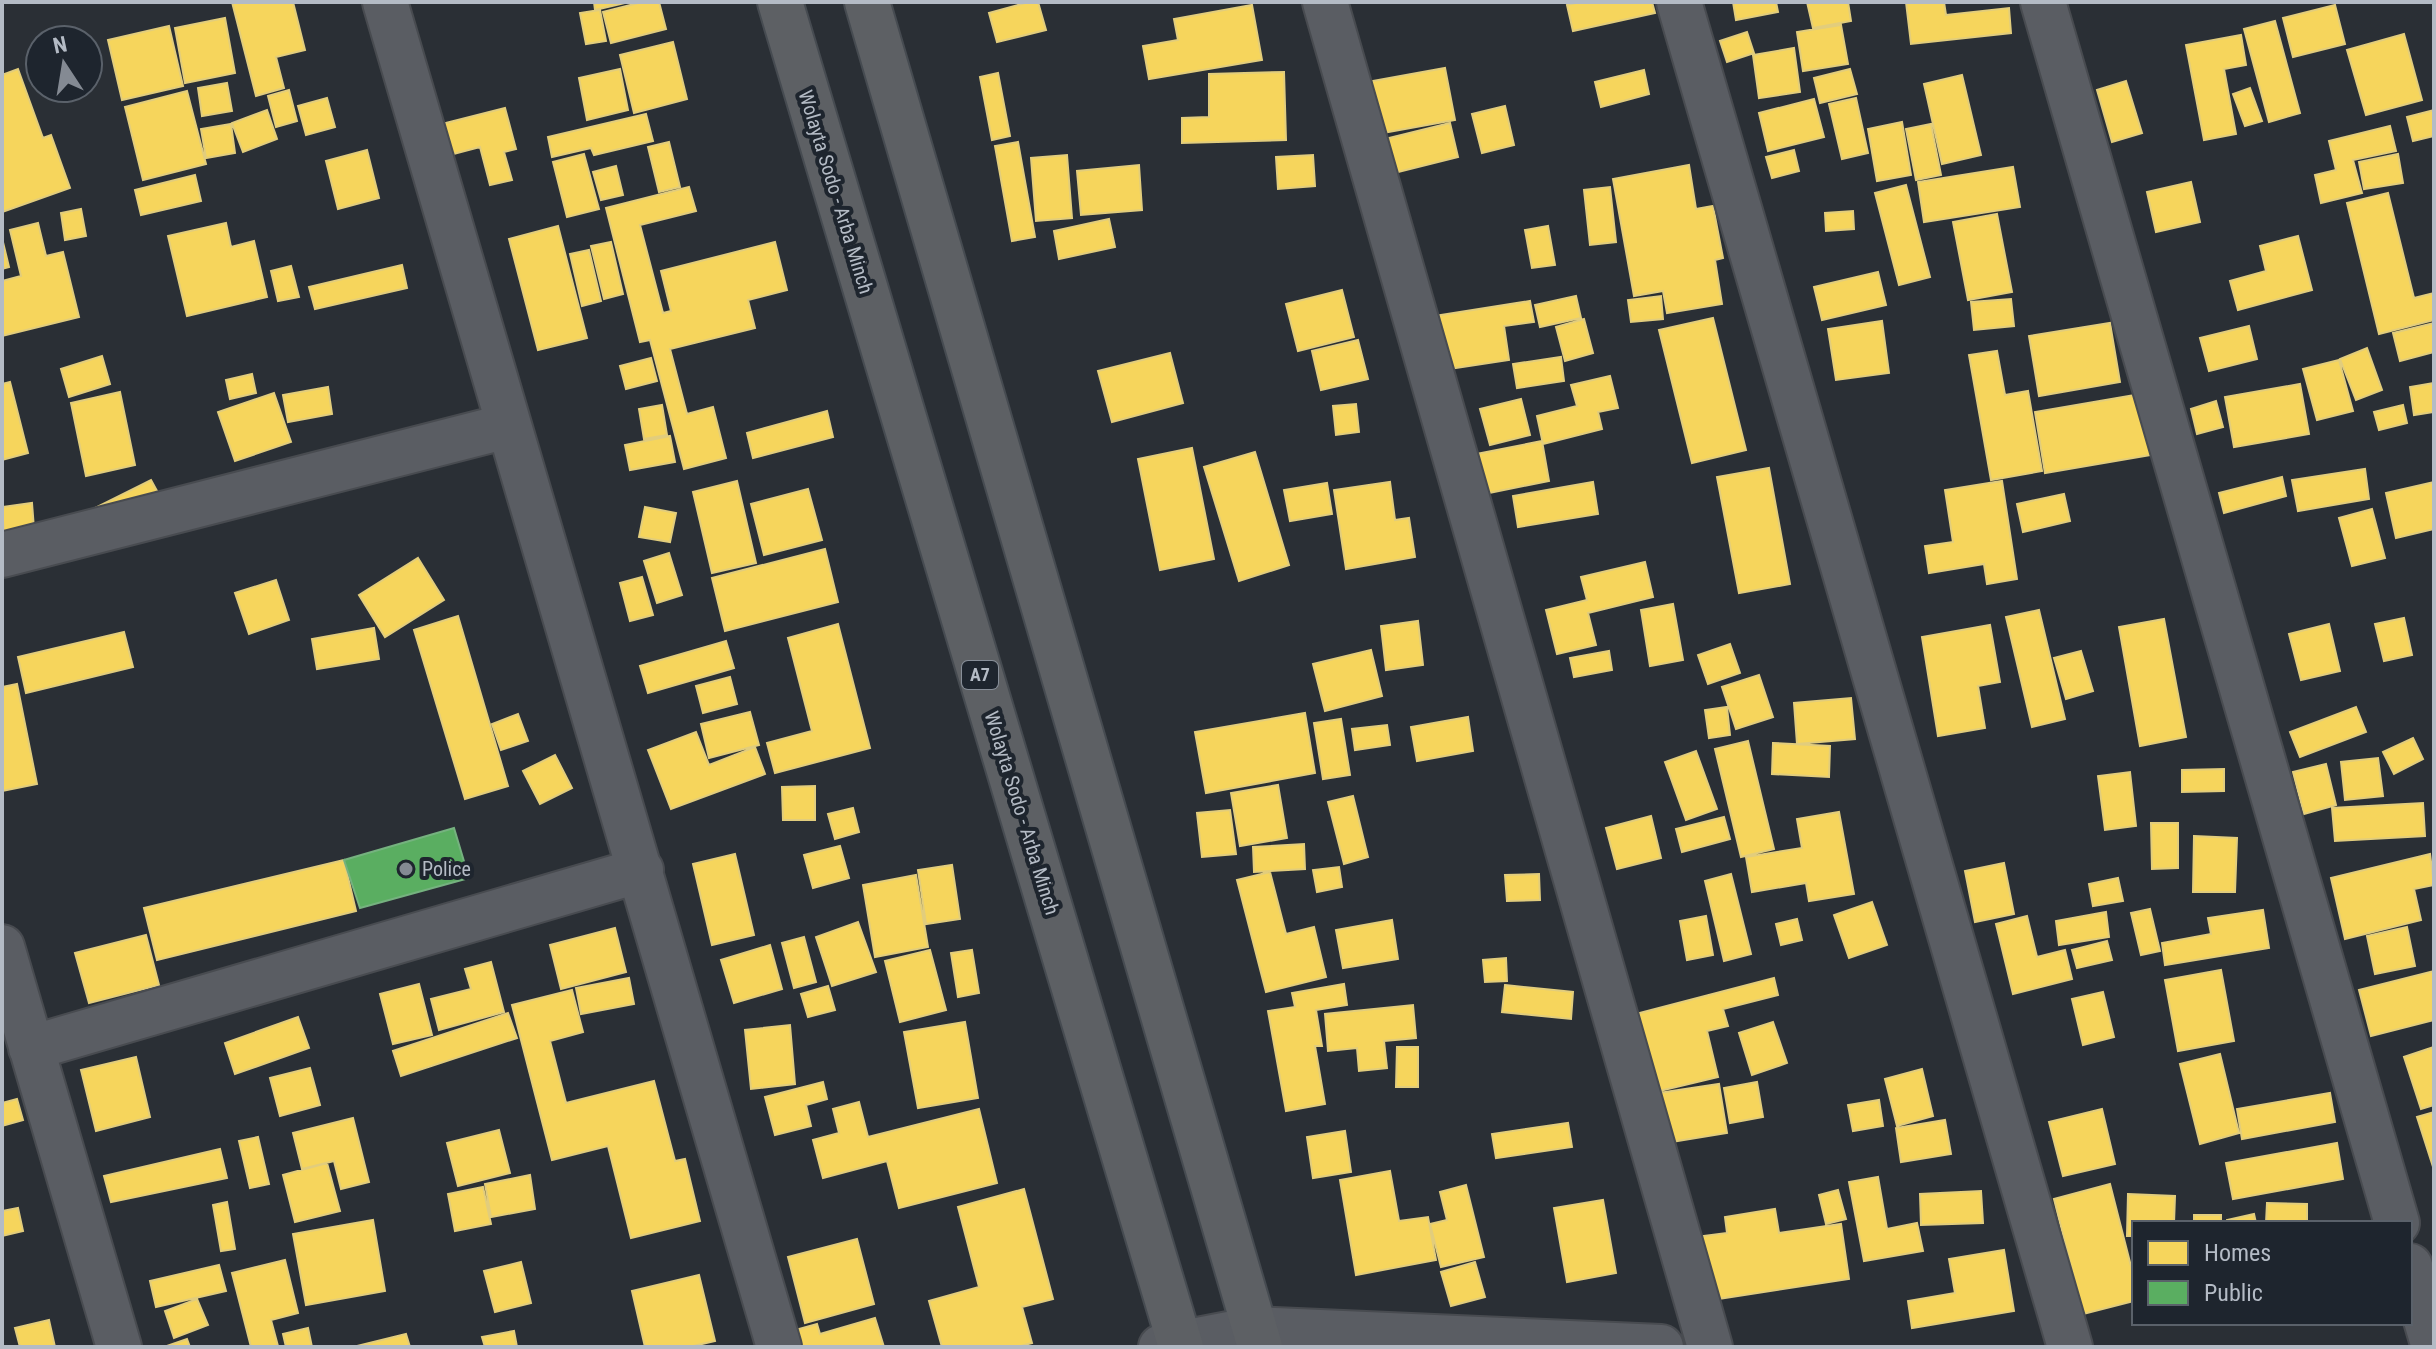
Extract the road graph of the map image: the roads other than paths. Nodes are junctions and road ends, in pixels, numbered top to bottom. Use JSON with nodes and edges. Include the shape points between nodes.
{"nodes":[{"id":1,"x":385,"y":2,"type":"edge"},
{"id":2,"x":780,"y":2,"type":"edge"},
{"id":3,"x":867,"y":2,"type":"edge"},
{"id":4,"x":1325,"y":2,"type":"edge"},
{"id":5,"x":1679,"y":2,"type":"edge"},
{"id":6,"x":2043,"y":2,"type":"edge"},
{"id":7,"x":507,"y":426,"type":"junction"},
{"id":8,"x":2,"y":555,"type":"edge"},
{"id":9,"x":641,"y":870,"type":"junction"},
{"id":10,"x":2,"y":947,"type":"edge"},
{"id":11,"x":31,"y":1048,"type":"junction"},
{"id":12,"x":2396,"y":1221,"type":"edge"},
{"id":13,"x":2412,"y":1273,"type":"edge"},
{"id":14,"x":1257,"y":1338,"type":"edge"},
{"id":15,"x":1174,"y":1345,"type":"edge"},
{"id":16,"x":119,"y":1347,"type":"edge"},
{"id":17,"x":779,"y":1347,"type":"edge"},
{"id":18,"x":1661,"y":1347,"type":"edge"},
{"id":19,"x":1710,"y":1347,"type":"edge"},
{"id":20,"x":2070,"y":1347,"type":"edge"},
{"id":21,"x":2434,"y":1347,"type":"edge"}],
"edges":[{"from":1,"to":7,"type":"street"},
{"from":2,"to":15,"type":"highway","name":"Wolayta Sodo - Arba Minch","number":"A7"},
{"from":3,"to":14,"type":"highway"},
{"from":4,"to":19,"type":"street"},
{"from":5,"to":20,"type":"street"},
{"from":6,"to":12,"type":"street"},
{"from":7,"to":8,"type":"street"},
{"from":7,"to":9,"type":"street"},
{"from":9,"to":11,"type":"street"},
{"from":9,"to":17,"type":"street"},
{"from":10,"to":11,"type":"street"},
{"from":11,"to":16,"type":"street"},
{"from":13,"to":21,"type":"street"},
{"from":14,"to":15,"type":"street"},
{"from":14,"to":18,"type":"street"}]}
